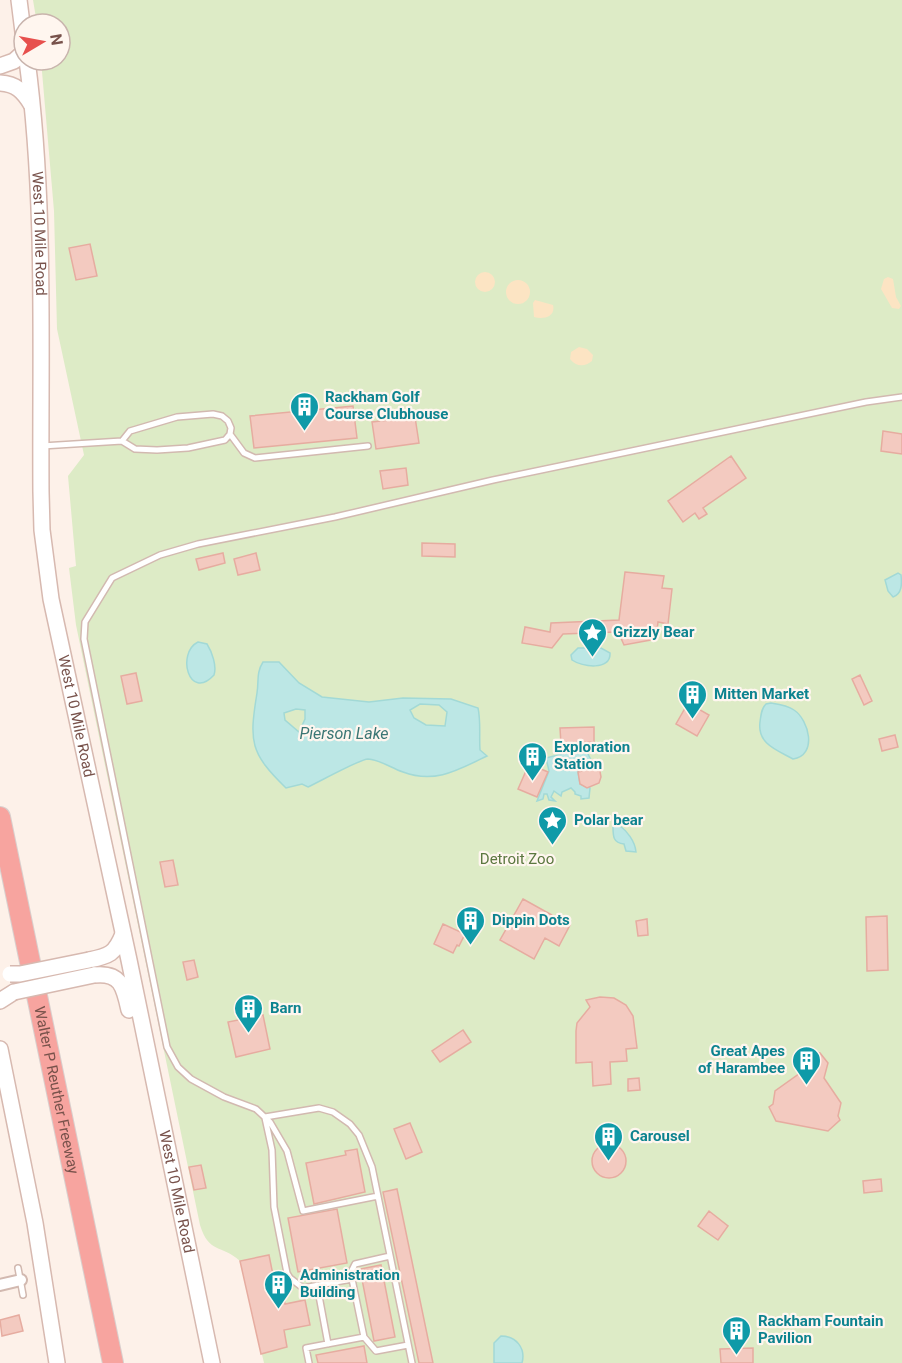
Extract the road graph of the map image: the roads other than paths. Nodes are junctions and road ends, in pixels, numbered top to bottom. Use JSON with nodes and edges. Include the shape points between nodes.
{"nodes":[{"id":1,"x":25,"y":72,"type":"edge"},
{"id":2,"x":0,"y":83,"type":"edge"},
{"id":3,"x":31,"y":104,"type":"junction"},
{"id":4,"x":902,"y":397,"type":"edge"},
{"id":5,"x":230,"y":434,"type":"junction"},
{"id":6,"x":122,"y":441,"type":"junction"},
{"id":7,"x":368,"y":446,"type":"dead end"},
{"id":8,"x":41,"y":447,"type":"junction"},
{"id":9,"x":0,"y":817,"type":"edge"},
{"id":10,"x":123,"y":934,"type":"junction"},
{"id":11,"x":5,"y":972,"type":"edge"},
{"id":12,"x":0,"y":1001,"type":"edge"},
{"id":13,"x":0,"y":1049,"type":"edge"},
{"id":14,"x":154,"y":1090,"type":"junction"},
{"id":15,"x":6,"y":1109,"type":"edge"},
{"id":16,"x":265,"y":1117,"type":"junction"},
{"id":17,"x":378,"y":1196,"type":"junction"},
{"id":18,"x":390,"y":1256,"type":"junction"},
{"id":19,"x":18,"y":1268,"type":"dead end"},
{"id":20,"x":352,"y":1279,"type":"junction"},
{"id":21,"x":21,"y":1280,"type":"junction"},
{"id":22,"x":0,"y":1285,"type":"edge"},
{"id":23,"x":317,"y":1285,"type":"junction"},
{"id":24,"x":23,"y":1295,"type":"dead end"},
{"id":25,"x":364,"y":1337,"type":"junction"},
{"id":26,"x":328,"y":1344,"type":"junction"},
{"id":27,"x":408,"y":1345,"type":"junction"},
{"id":28,"x":57,"y":1363,"type":"edge"},
{"id":29,"x":113,"y":1363,"type":"edge"},
{"id":30,"x":212,"y":1363,"type":"edge"},
{"id":31,"x":309,"y":1363,"type":"edge"},
{"id":32,"x":411,"y":1363,"type":"edge"}],
"edges":[{"from":1,"to":3,"type":"main road","name":"West 10 Mile Road"},
{"from":2,"to":3,"type":"main road","via":[[20,89]]},
{"from":3,"to":8,"type":"main road","name":"West 10 Mile Road","via":[[40,228]]},
{"from":4,"to":16,"type":"lane","via":[[198,544],[153,558],[112,578],[85,622],[84,639],[166,1047],[191,1079]]},
{"from":5,"to":6,"type":"lane","via":[[213,444],[188,448],[135,449]]},
{"from":5,"to":6,"type":"lane","via":[[228,421],[213,414],[164,420],[130,431]]},
{"from":5,"to":7,"type":"lane","via":[[244,453],[255,458]]},
{"from":6,"to":8,"type":"lane"},
{"from":8,"to":10,"type":"main road","name":"West 10 Mile Road","via":[[42,530],[51,599]]},
{"from":9,"to":29,"type":"highway","name":"Walter P Reuther Freeway"},
{"from":10,"to":11,"type":"main road","bridge":true,"via":[[111,953],[20,974]]},
{"from":10,"to":14,"type":"main road","name":"West 10 Mile Road"},
{"from":12,"to":14,"type":"main road","bridge":true,"via":[[14,992],[110,975],[121,983],[126,995],[137,1043]]},
{"from":13,"to":15,"type":"main road"},
{"from":14,"to":30,"type":"main road","name":"West 10 Mile Road"},
{"from":15,"to":28,"type":"main road","via":[[35,1223]]},
{"from":16,"to":17,"type":"lane","via":[[312,1107],[333,1112],[363,1140]]},
{"from":16,"to":17,"type":"lane","via":[[286,1151],[303,1211]]},
{"from":16,"to":23,"type":"lane","via":[[272,1150],[274,1207],[287,1273],[303,1288]]},
{"from":17,"to":18,"type":"lane"},
{"from":18,"to":20,"type":"lane","via":[[356,1264]]},
{"from":18,"to":27,"type":"lane"},
{"from":19,"to":21,"type":"lane"},
{"from":20,"to":23,"type":"lane"},
{"from":20,"to":25,"type":"lane"},
{"from":21,"to":22,"type":"street"},
{"from":21,"to":24,"type":"lane"},
{"from":23,"to":26,"type":"lane"},
{"from":25,"to":26,"type":"lane"},
{"from":25,"to":27,"type":"lane","via":[[376,1351]]},
{"from":26,"to":31,"type":"lane","via":[[306,1348]]},
{"from":27,"to":32,"type":"lane"}]}
